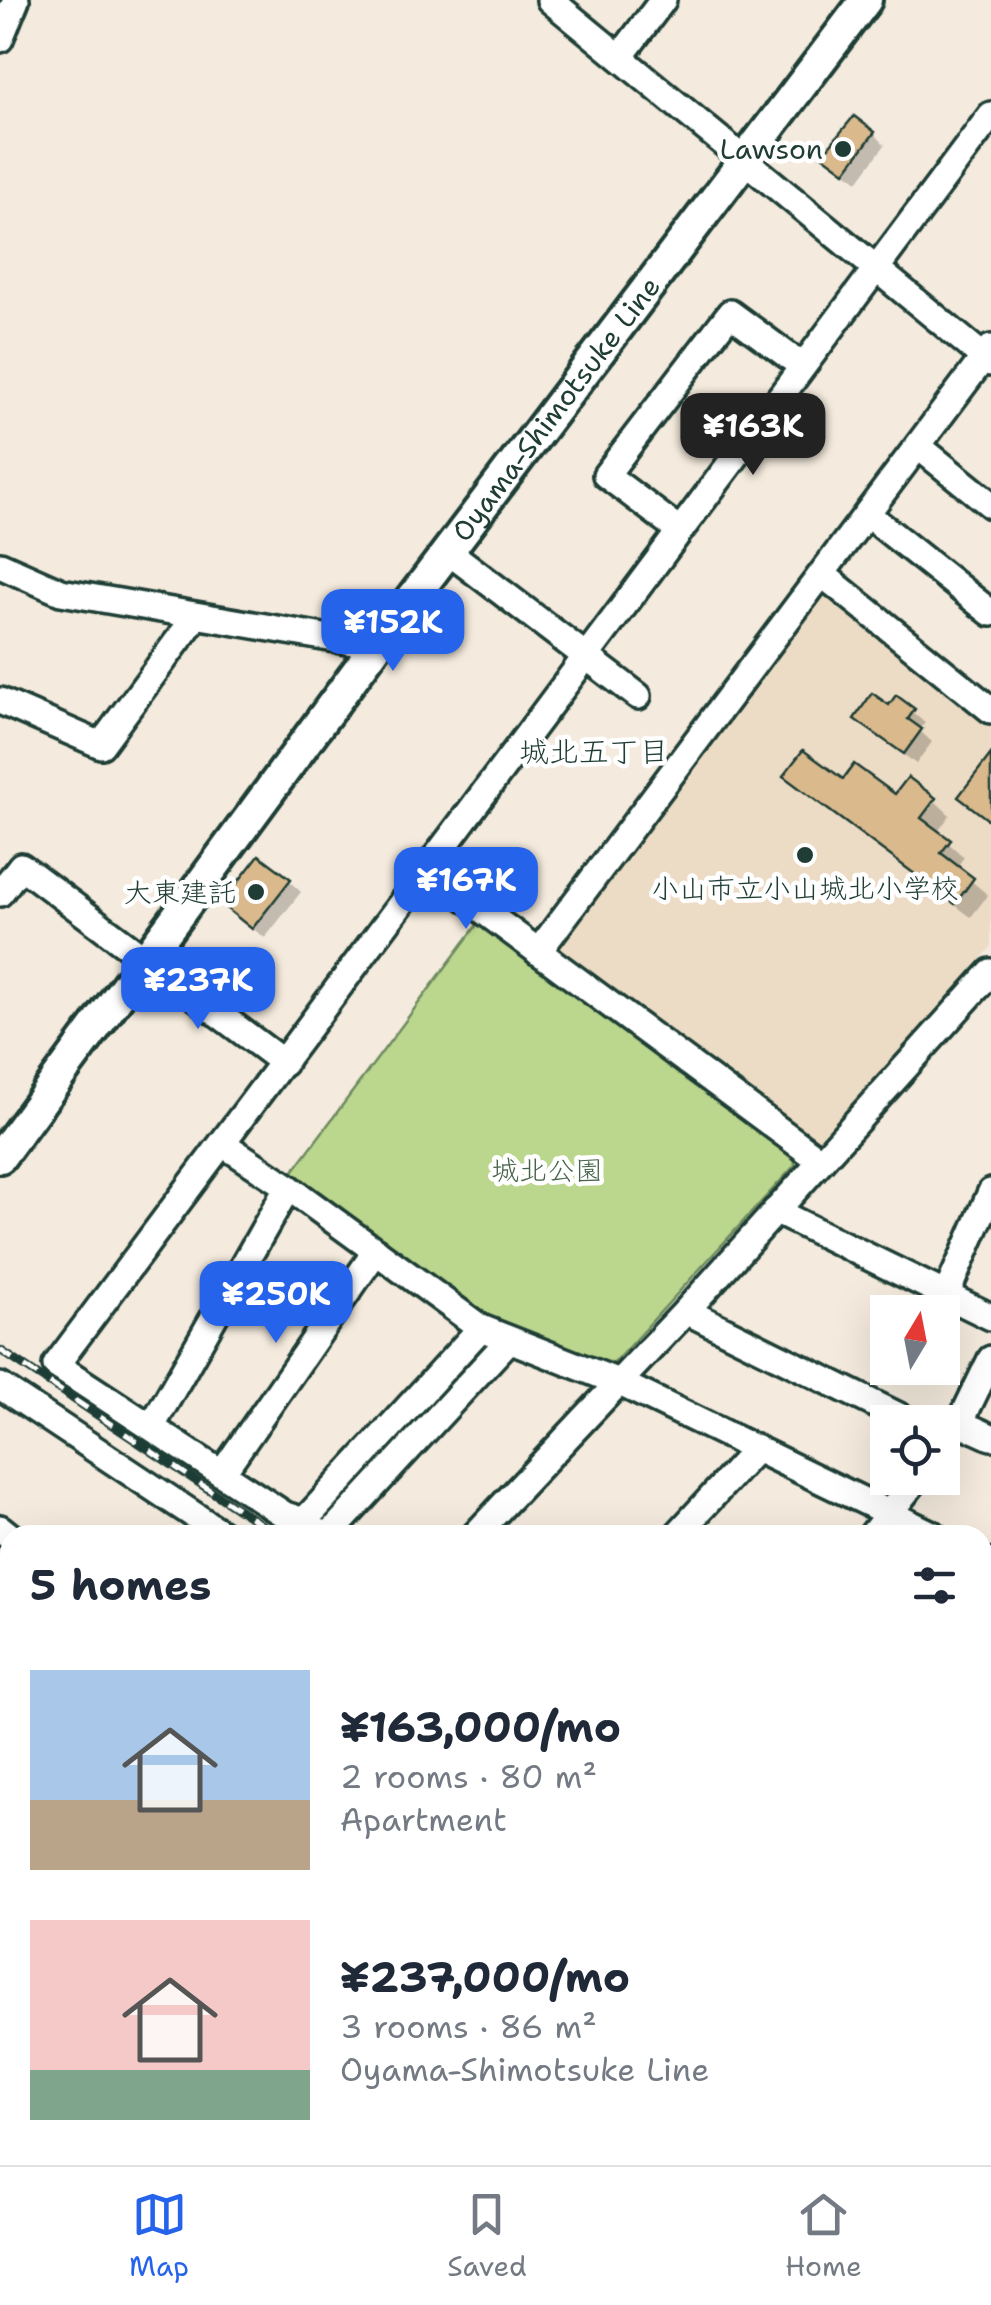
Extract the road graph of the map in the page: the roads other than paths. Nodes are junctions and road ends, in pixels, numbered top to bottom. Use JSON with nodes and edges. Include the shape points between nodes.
{"nodes":[{"id":1,"x":16,"y":0,"type":"edge"},
{"id":2,"x":550,"y":0,"type":"edge"},
{"id":3,"x":663,"y":0,"type":"edge"},
{"id":4,"x":866,"y":0,"type":"edge"},
{"id":5,"x":0,"y":39,"type":"edge"},
{"id":6,"x":620,"y":57,"type":"junction"},
{"id":7,"x":991,"y":115,"type":"edge"},
{"id":8,"x":746,"y":162,"type":"junction"},
{"id":9,"x":877,"y":267,"type":"junction"},
{"id":10,"x":989,"y":356,"type":"edge"},
{"id":11,"x":802,"y":366,"type":"junction"},
{"id":12,"x":918,"y":446,"type":"junction"},
{"id":13,"x":991,"y":505,"type":"edge"},
{"id":14,"x":867,"y":514,"type":"junction"},
{"id":15,"x":679,"y":530,"type":"junction"},
{"id":16,"x":449,"y":552,"type":"junction"},
{"id":17,"x":0,"y":565,"type":"edge"},
{"id":18,"x":822,"y":574,"type":"junction"},
{"id":19,"x":991,"y":613,"type":"edge"},
{"id":20,"x":196,"y":616,"type":"junction"},
{"id":21,"x":376,"y":646,"type":"junction"},
{"id":22,"x":585,"y":656,"type":"junction"},
{"id":23,"x":638,"y":696,"type":"dead end"},
{"id":24,"x":0,"y":701,"type":"edge"},
{"id":25,"x":991,"y":710,"type":"edge"},
{"id":26,"x":427,"y":869,"type":"junction"},
{"id":27,"x":0,"y":893,"type":"edge"},
{"id":28,"x":538,"y":952,"type":"junction"},
{"id":29,"x":146,"y":958,"type":"junction"},
{"id":30,"x":991,"y":972,"type":"edge"},
{"id":31,"x":284,"y":1063,"type":"junction"},
{"id":32,"x":223,"y":1144,"type":"junction"},
{"id":33,"x":0,"y":1156,"type":"edge"},
{"id":34,"x":821,"y":1162,"type":"junction"},
{"id":35,"x":288,"y":1187,"type":"junction"},
{"id":36,"x":991,"y":1192,"type":"edge"},
{"id":37,"x":775,"y":1211,"type":"junction"},
{"id":38,"x":376,"y":1251,"type":"junction"},
{"id":39,"x":946,"y":1295,"type":"joint"},
{"id":40,"x":960,"y":1302,"type":"edge"},
{"id":41,"x":686,"y":1311,"type":"junction"},
{"id":42,"x":991,"y":1317,"type":"edge"},
{"id":43,"x":482,"y":1328,"type":"junction"},
{"id":44,"x":509,"y":1340,"type":"junction"},
{"id":45,"x":991,"y":1359,"type":"edge"},
{"id":46,"x":618,"y":1382,"type":"junction"},
{"id":47,"x":0,"y":1386,"type":"edge"},
{"id":48,"x":876,"y":1405,"type":"edge"},
{"id":49,"x":960,"y":1415,"type":"edge"},
{"id":50,"x":152,"y":1426,"type":"junction"},
{"id":51,"x":960,"y":1436,"type":"edge"},
{"id":52,"x":991,"y":1437,"type":"edge"},
{"id":53,"x":756,"y":1449,"type":"junction"},
{"id":54,"x":222,"y":1473,"type":"junction"},
{"id":55,"x":903,"y":1495,"type":"edge"},
{"id":56,"x":889,"y":1513,"type":"junction"},
{"id":57,"x":209,"y":1525,"type":"edge"},
{"id":58,"x":307,"y":1525,"type":"edge"},
{"id":59,"x":322,"y":1525,"type":"edge"},
{"id":60,"x":323,"y":1525,"type":"edge"},
{"id":61,"x":484,"y":1525,"type":"edge"},
{"id":62,"x":686,"y":1525,"type":"edge"},
{"id":63,"x":880,"y":1525,"type":"edge"},
{"id":64,"x":914,"y":1525,"type":"edge"}],
"edges":[{"from":1,"to":5,"type":"street"},
{"from":2,"to":6,"type":"street"},
{"from":3,"to":6,"type":"street"},
{"from":4,"to":8,"type":"main road","name":"Oyama-Shimotsuke Line"},
{"from":6,"to":8,"type":"street"},
{"from":7,"to":9,"type":"street"},
{"from":8,"to":9,"type":"street"},
{"from":8,"to":16,"type":"main road","name":"Oyama-Shimotsuke Line"},
{"from":9,"to":10,"type":"street"},
{"from":9,"to":11,"type":"street"},
{"from":10,"to":12,"type":"street"},
{"from":11,"to":15,"type":"street"},
{"from":11,"to":15,"type":"street","via":[[730,313],[606,476]]},
{"from":12,"to":13,"type":"street"},
{"from":12,"to":14,"type":"street"},
{"from":14,"to":18,"type":"street"},
{"from":14,"to":19,"type":"street"},
{"from":15,"to":22,"type":"street"},
{"from":16,"to":21,"type":"main road","name":"Oyama-Shimotsuke Line"},
{"from":16,"to":22,"type":"street"},
{"from":17,"to":20,"type":"street","via":[[61,592]]},
{"from":18,"to":25,"type":"street"},
{"from":18,"to":28,"type":"street"},
{"from":20,"to":21,"type":"street"},
{"from":20,"to":24,"type":"street","via":[[101,745]]},
{"from":21,"to":29,"type":"main road","name":"Oyama-Shimotsuke Line"},
{"from":22,"to":23,"type":"street"},
{"from":22,"to":26,"type":"street"},
{"from":26,"to":28,"type":"street"},
{"from":26,"to":31,"type":"street"},
{"from":27,"to":29,"type":"street","via":[[21,866]]},
{"from":28,"to":34,"type":"street"},
{"from":29,"to":31,"type":"street"},
{"from":29,"to":33,"type":"main road","name":"Oyama-Shimotsuke Line"},
{"from":30,"to":34,"type":"street"},
{"from":31,"to":32,"type":"street"},
{"from":32,"to":35,"type":"street"},
{"from":32,"to":50,"type":"street","via":[[56,1365]]},
{"from":34,"to":37,"type":"street"},
{"from":35,"to":38,"type":"street"},
{"from":35,"to":50,"type":"street"},
{"from":36,"to":39,"type":"street"},
{"from":37,"to":39,"type":"street"},
{"from":37,"to":41,"type":"street"},
{"from":38,"to":43,"type":"street"},
{"from":38,"to":54,"type":"street"},
{"from":40,"to":42,"type":"street"},
{"from":41,"to":46,"type":"street"},
{"from":41,"to":48,"type":"street"},
{"from":43,"to":44,"type":"street"},
{"from":43,"to":59,"type":"street"},
{"from":44,"to":46,"type":"street"},
{"from":44,"to":60,"type":"street"},
{"from":45,"to":49,"type":"street"},
{"from":46,"to":53,"type":"street"},
{"from":46,"to":61,"type":"street"},
{"from":47,"to":57,"type":"street"},
{"from":50,"to":54,"type":"street"},
{"from":51,"to":52,"type":"street"},
{"from":53,"to":56,"type":"street"},
{"from":53,"to":62,"type":"street"},
{"from":54,"to":58,"type":"street"},
{"from":55,"to":56,"type":"street"},
{"from":56,"to":63,"type":"street"},
{"from":56,"to":64,"type":"street"}]}
